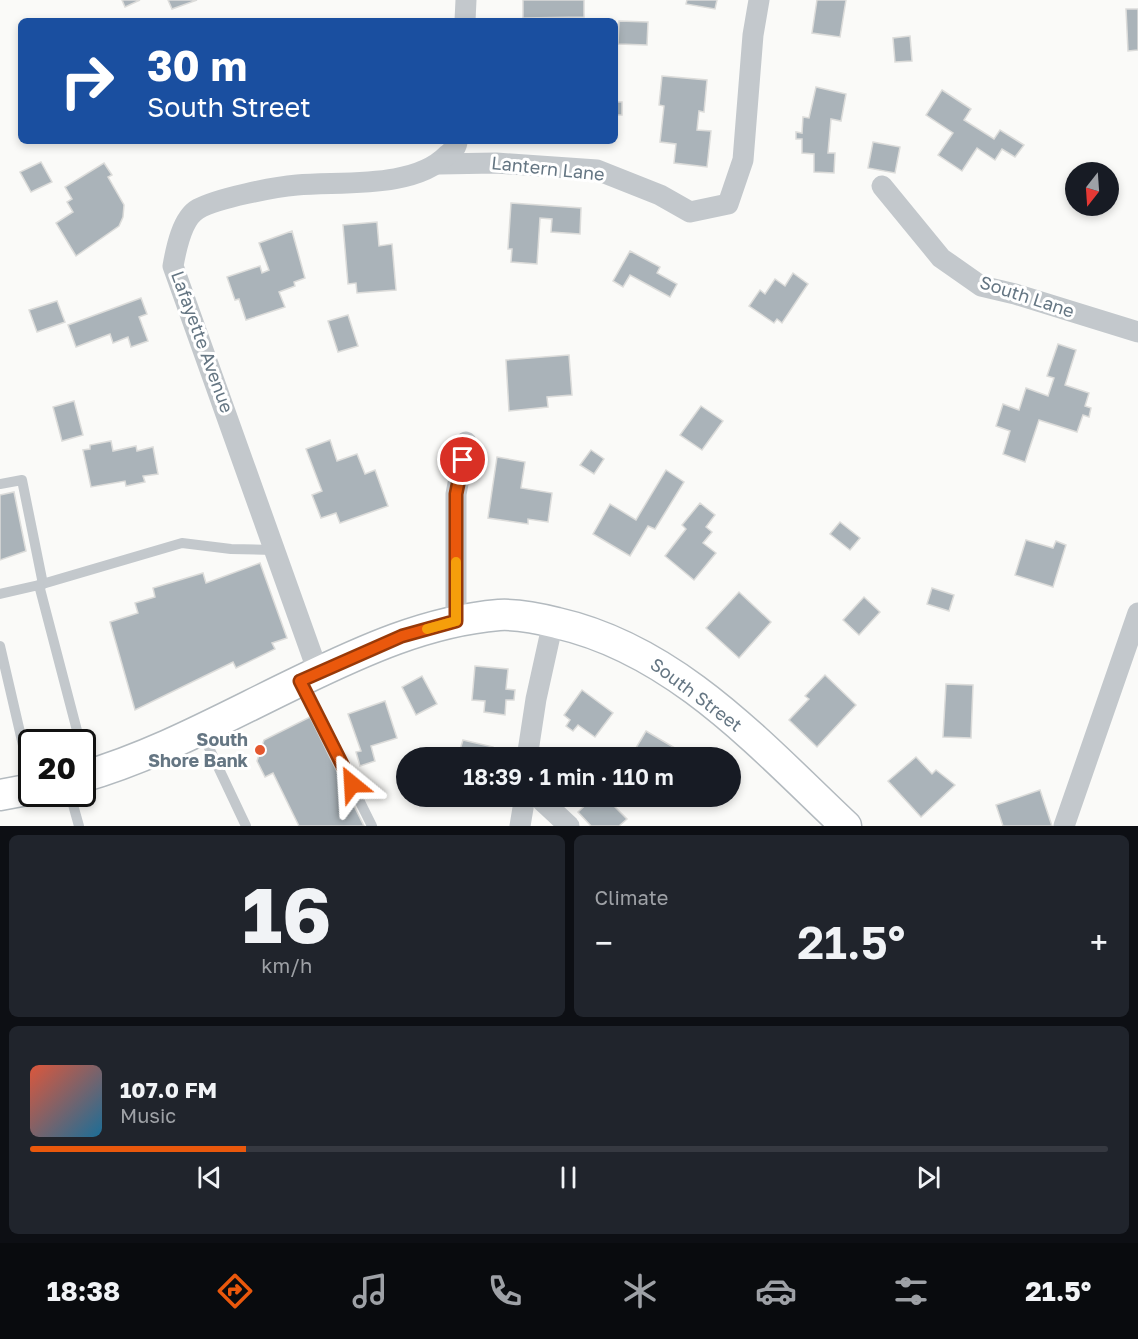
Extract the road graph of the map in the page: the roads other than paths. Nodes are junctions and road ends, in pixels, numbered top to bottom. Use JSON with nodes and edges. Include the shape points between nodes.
{"nodes":[{"id":1,"x":466,"y":0,"type":"edge"},
{"id":2,"x":759,"y":0,"type":"edge"},
{"id":3,"x":465,"y":18,"type":"edge"},
{"id":4,"x":457,"y":144,"type":"edge"},
{"id":5,"x":439,"y":164,"type":"junction"},
{"id":6,"x":882,"y":186,"type":"dead end"},
{"id":7,"x":1138,"y":332,"type":"edge"},
{"id":8,"x":466,"y":442,"type":"dead end"},
{"id":9,"x":0,"y":484,"type":"edge"},
{"id":10,"x":274,"y":550,"type":"junction"},
{"id":11,"x":41,"y":585,"type":"junction"},
{"id":12,"x":0,"y":594,"type":"edge"},
{"id":13,"x":1138,"y":613,"type":"edge"},
{"id":14,"x":456,"y":621,"type":"junction"},
{"id":15,"x":554,"y":622,"type":"junction"},
{"id":16,"x":0,"y":646,"type":"edge"},
{"id":17,"x":309,"y":676,"type":"junction"},
{"id":18,"x":19,"y":729,"type":"edge"},
{"id":19,"x":77,"y":729,"type":"edge"},
{"id":20,"x":201,"y":729,"type":"junction"},
{"id":21,"x":529,"y":747,"type":"edge"},
{"id":22,"x":96,"y":771,"type":"edge"},
{"id":23,"x":18,"y":792,"type":"edge"},
{"id":24,"x":0,"y":795,"type":"edge"},
{"id":25,"x":80,"y":807,"type":"edge"},
{"id":26,"x":523,"y":807,"type":"edge"},
{"id":27,"x":549,"y":807,"type":"edge"},
{"id":28,"x":79,"y":826,"type":"edge"},
{"id":29,"x":246,"y":826,"type":"edge"},
{"id":30,"x":372,"y":826,"type":"edge"},
{"id":31,"x":520,"y":826,"type":"edge"},
{"id":32,"x":569,"y":826,"type":"edge"},
{"id":33,"x":846,"y":826,"type":"edge"},
{"id":34,"x":1064,"y":826,"type":"edge"}],
"edges":[{"from":1,"to":3,"type":"street"},
{"from":2,"to":5,"type":"street","name":"Lantern Lane","via":[[743,160],[728,204],[690,212],[660,195],[597,171],[496,163]]},
{"from":4,"to":5,"type":"street"},
{"from":5,"to":10,"type":"street","name":"Lafayette Avenue","via":[[392,178],[295,185],[244,195],[197,209],[179,236],[173,266]]},
{"from":6,"to":7,"type":"street","name":"South Lane","via":[[941,258],[981,286]]},
{"from":8,"to":14,"type":"street","via":[[456,494]]},
{"from":9,"to":11,"type":"lane","via":[[22,480]]},
{"from":10,"to":11,"type":"lane","via":[[182,543]]},
{"from":10,"to":17,"type":"street","name":"Lafayette Avenue"},
{"from":11,"to":12,"type":"lane"},
{"from":11,"to":19,"type":"lane"},
{"from":13,"to":34,"type":"street"},
{"from":14,"to":15,"type":"main road","name":"South Street","via":[[501,615]]},
{"from":14,"to":17,"type":"main road","name":"South Street","via":[[402,636]]},
{"from":15,"to":21,"type":"street"},
{"from":15,"to":33,"type":"main road","name":"South Street","via":[[612,639],[664,666],[734,721]]},
{"from":16,"to":18,"type":"lane"},
{"from":17,"to":20,"type":"main road","name":"South Street"},
{"from":17,"to":30,"type":"lane"},
{"from":20,"to":22,"type":"main road","name":"South Street","via":[[129,763]]},
{"from":20,"to":29,"type":"lane"},
{"from":23,"to":24,"type":"main road"},
{"from":25,"to":28,"type":"lane"},
{"from":26,"to":31,"type":"street"},
{"from":27,"to":32,"type":"street"}]}
